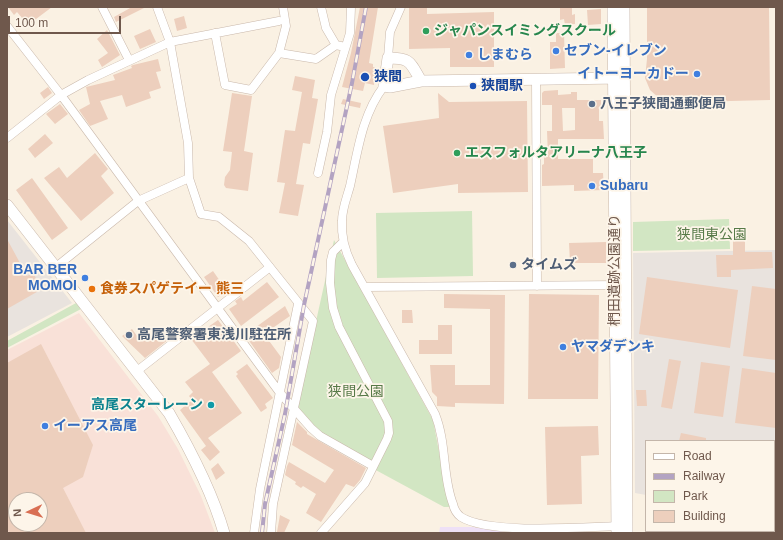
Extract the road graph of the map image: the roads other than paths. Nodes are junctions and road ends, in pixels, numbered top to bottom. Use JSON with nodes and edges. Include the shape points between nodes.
{"nodes":[{"id":1,"x":102,"y":7,"type":"edge"},
{"id":2,"x":157,"y":7,"type":"edge"},
{"id":3,"x":283,"y":7,"type":"edge"},
{"id":4,"x":321,"y":7,"type":"edge"},
{"id":5,"x":351,"y":7,"type":"edge"},
{"id":6,"x":401,"y":7,"type":"edge"},
{"id":7,"x":613,"y":7,"type":"edge"},
{"id":8,"x":624,"y":7,"type":"edge"},
{"id":9,"x":279,"y":21,"type":"dead end"},
{"id":10,"x":7,"y":26,"type":"edge"},
{"id":11,"x":215,"y":33,"type":"junction"},
{"id":12,"x":170,"y":42,"type":"junction"},
{"id":13,"x":336,"y":44,"type":"junction"},
{"id":14,"x":345,"y":47,"type":"junction"},
{"id":15,"x":279,"y":53,"type":"junction"},
{"id":16,"x":388,"y":58,"type":"junction"},
{"id":17,"x":129,"y":60,"type":"junction"},
{"id":18,"x":619,"y":78,"type":"junction"},
{"id":19,"x":536,"y":79,"type":"junction"},
{"id":20,"x":421,"y":81,"type":"junction"},
{"id":21,"x":384,"y":86,"type":"junction"},
{"id":22,"x":61,"y":95,"type":"junction"},
{"id":23,"x":7,"y":138,"type":"edge"},
{"id":24,"x":318,"y":173,"type":"dead end"},
{"id":25,"x":189,"y":178,"type":"junction"},
{"id":26,"x":138,"y":201,"type":"junction"},
{"id":27,"x":7,"y":205,"type":"edge"},
{"id":28,"x":343,"y":242,"type":"junction"},
{"id":29,"x":56,"y":267,"type":"junction"},
{"id":30,"x":270,"y":267,"type":"junction"},
{"id":31,"x":620,"y":285,"type":"junction"},
{"id":32,"x":537,"y":286,"type":"junction"},
{"id":33,"x":365,"y":287,"type":"junction"},
{"id":34,"x":298,"y":304,"type":"junction"},
{"id":35,"x":217,"y":308,"type":"junction"},
{"id":36,"x":137,"y":371,"type":"junction"},
{"id":37,"x":280,"y":393,"type":"junction"},
{"id":38,"x":293,"y":408,"type":"junction"},
{"id":39,"x":373,"y":466,"type":"junction"},
{"id":40,"x":622,"y":530,"type":"edge"},
{"id":41,"x":224,"y":533,"type":"edge"},
{"id":42,"x":254,"y":533,"type":"edge"},
{"id":43,"x":271,"y":533,"type":"edge"},
{"id":44,"x":321,"y":533,"type":"edge"}],
"edges":[{"from":1,"to":17,"type":"street"},
{"from":2,"to":12,"type":"street"},
{"from":3,"to":15,"type":"street","via":[[286,26]]},
{"from":4,"to":13,"type":"street","via":[[326,28]]},
{"from":5,"to":14,"type":"street","via":[[350,33]]},
{"from":6,"to":16,"type":"street","via":[[390,32]]},
{"from":7,"to":18,"type":"street","name":"椚田遺跡公園通り"},
{"from":8,"to":18,"type":"street","name":"椚田遺跡公園通り"},
{"from":9,"to":11,"type":"street"},
{"from":10,"to":22,"type":"street"},
{"from":11,"to":12,"type":"street"},
{"from":11,"to":15,"type":"street","via":[[225,85],[251,90]]},
{"from":12,"to":17,"type":"street"},
{"from":12,"to":25,"type":"street","via":[[188,143]]},
{"from":13,"to":14,"type":"street"},
{"from":13,"to":15,"type":"street","via":[[316,59]]},
{"from":14,"to":24,"type":"street","via":[[331,95],[327,132]]},
{"from":16,"to":20,"type":"street","via":[[408,60]]},
{"from":16,"to":21,"type":"street"},
{"from":17,"to":22,"type":"street"},
{"from":18,"to":19,"type":"street"},
{"from":18,"to":31,"type":"street","name":"椚田遺跡公園通り"},
{"from":19,"to":20,"type":"street"},
{"from":19,"to":32,"type":"street"},
{"from":20,"to":21,"type":"street"},
{"from":21,"to":28,"type":"street","via":[[372,102],[363,124],[342,214]]},
{"from":22,"to":23,"type":"street"},
{"from":22,"to":26,"type":"street"},
{"from":25,"to":26,"type":"street"},
{"from":25,"to":30,"type":"street","via":[[201,214],[219,217],[248,240]]},
{"from":26,"to":29,"type":"street"},
{"from":26,"to":35,"type":"street"},
{"from":27,"to":29,"type":"street"},
{"from":28,"to":33,"type":"street","via":[[349,259]]},
{"from":28,"to":39,"type":"street","via":[[336,248],[331,260],[333,308],[339,327],[389,427],[387,439]]},
{"from":29,"to":36,"type":"street"},
{"from":30,"to":34,"type":"street"},
{"from":30,"to":35,"type":"street"},
{"from":31,"to":32,"type":"street"},
{"from":31,"to":40,"type":"street","name":"椚田遺跡公園通り"},
{"from":32,"to":33,"type":"street"},
{"from":33,"to":40,"type":"street","via":[[435,414],[442,434],[452,503],[458,514],[476,523],[505,528]]},
{"from":34,"to":37,"type":"street"},
{"from":34,"to":38,"type":"street","via":[[313,321]]},
{"from":35,"to":36,"type":"street"},
{"from":35,"to":37,"type":"street"},
{"from":36,"to":41,"type":"street","via":[[169,413],[186,443],[209,492]]},
{"from":37,"to":38,"type":"street"},
{"from":37,"to":42,"type":"street","via":[[260,488]]},
{"from":38,"to":39,"type":"street","via":[[320,436]]},
{"from":38,"to":43,"type":"street","via":[[273,504]]},
{"from":39,"to":44,"type":"street","via":[[365,483]]}]}
